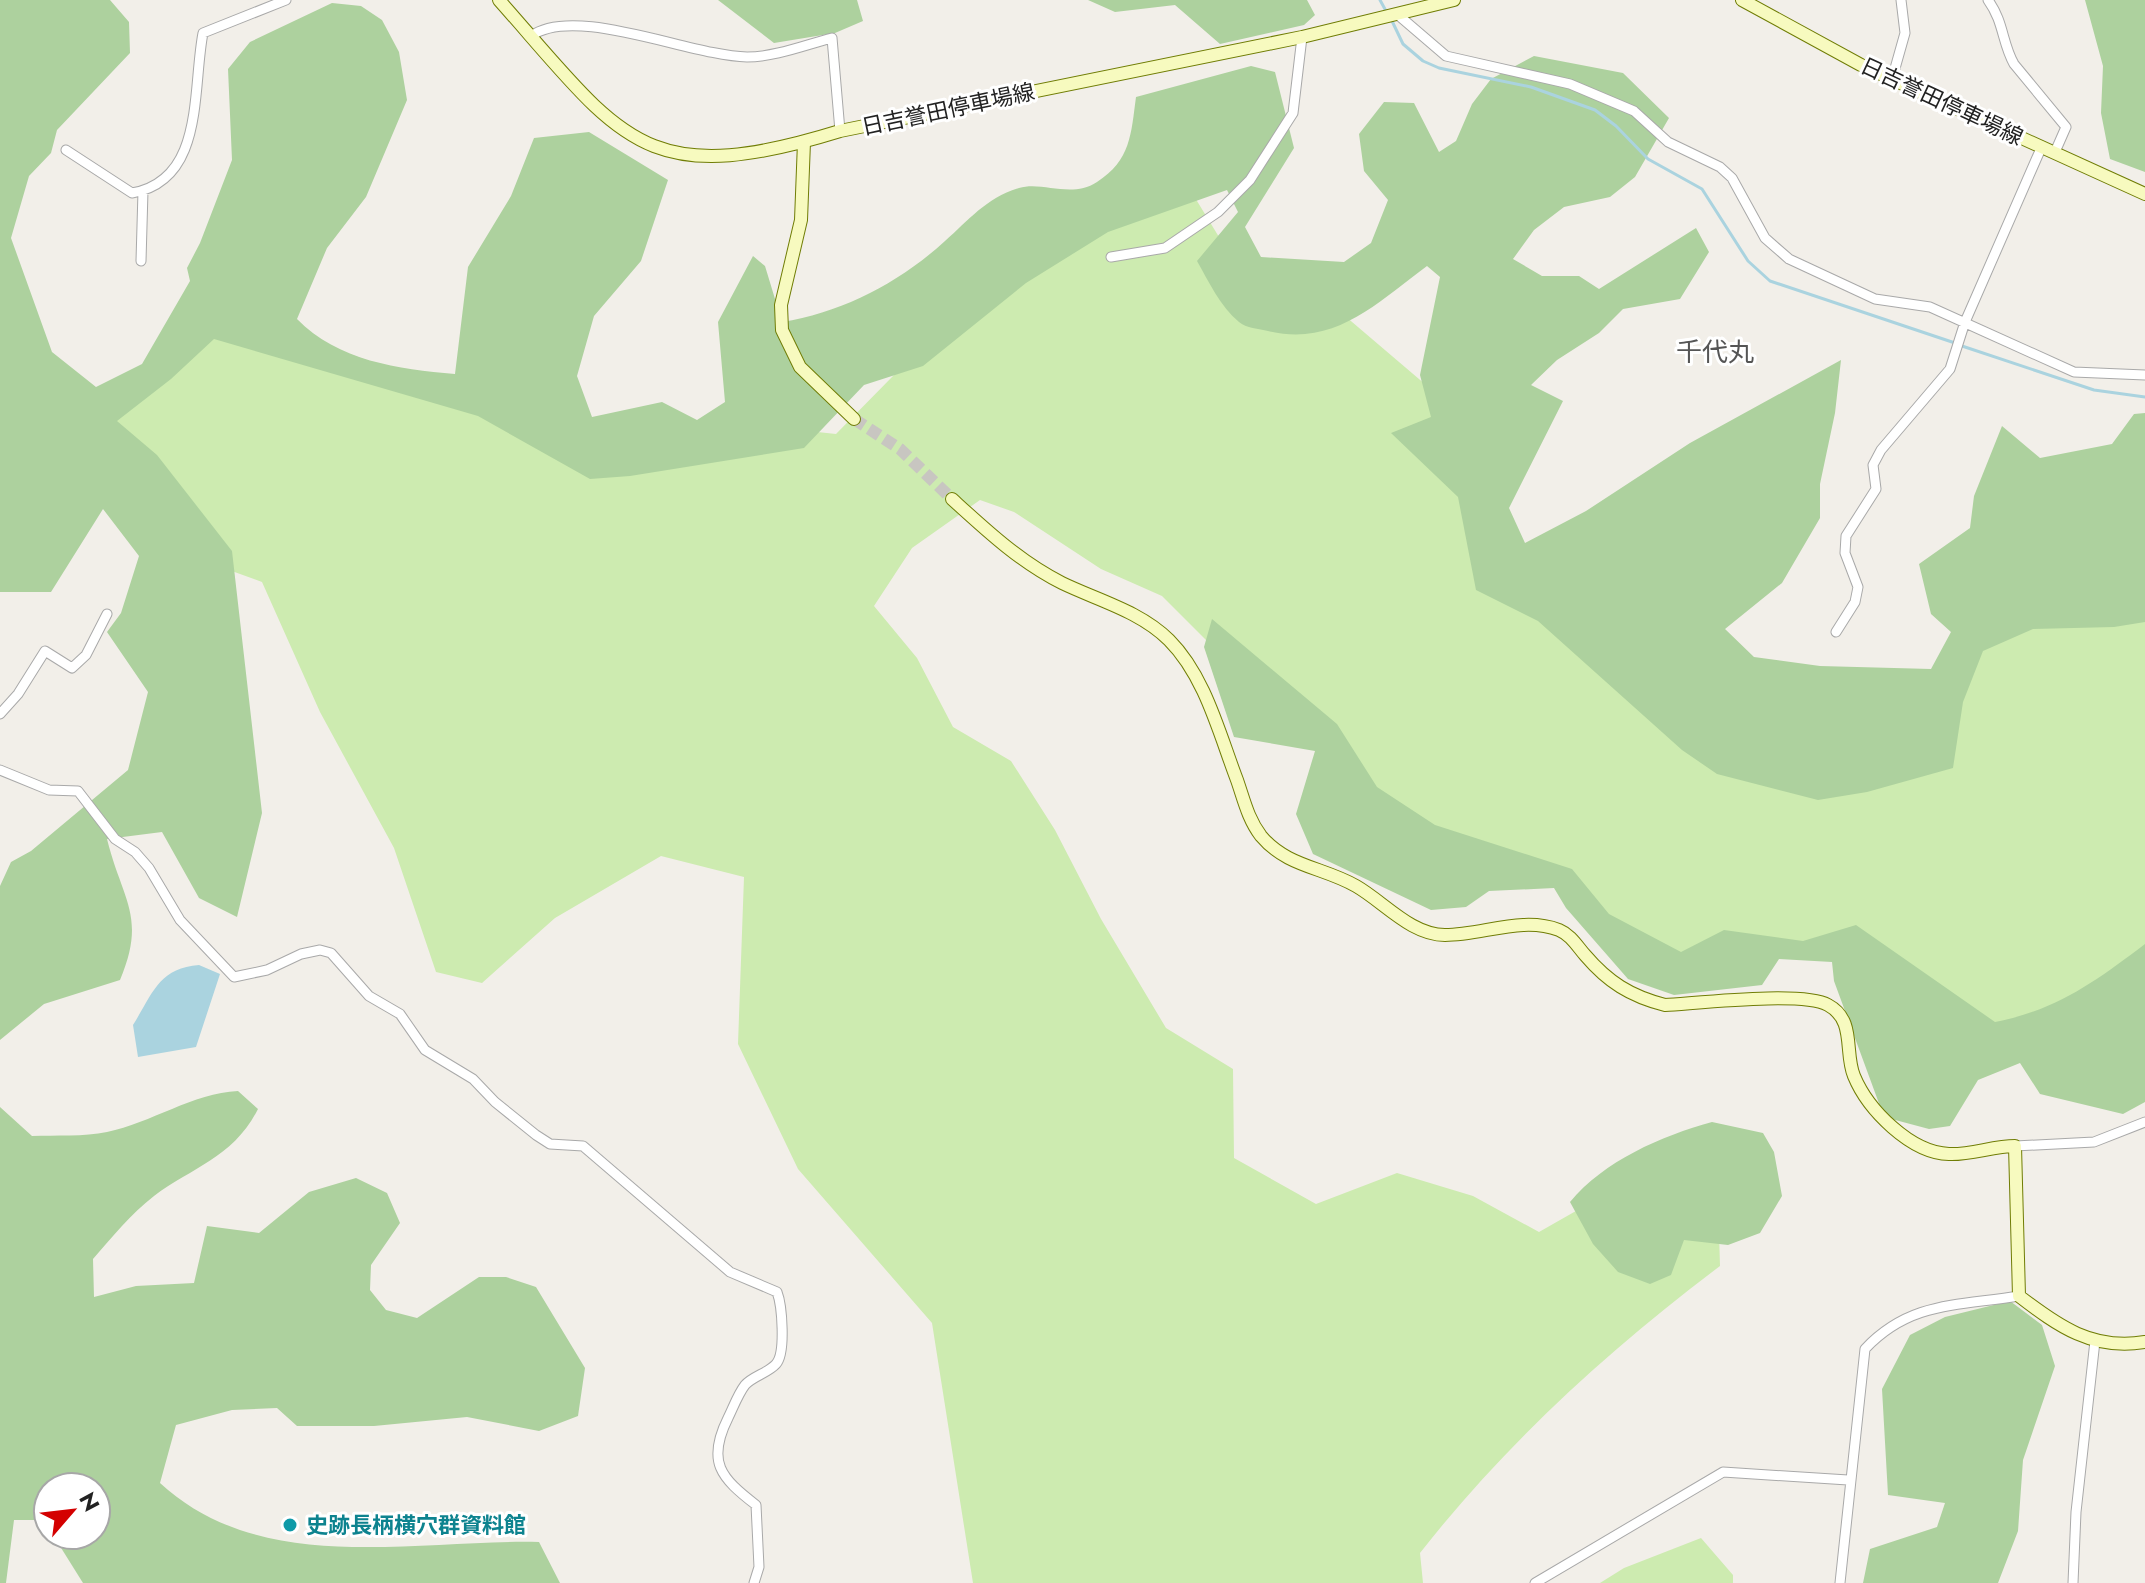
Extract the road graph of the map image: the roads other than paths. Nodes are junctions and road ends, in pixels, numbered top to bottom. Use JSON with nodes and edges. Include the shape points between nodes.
{"nodes":[{"id":1,"x":286,"y":0,"type":"edge"},
{"id":2,"x":499,"y":0,"type":"edge"},
{"id":3,"x":1454,"y":0,"type":"edge"},
{"id":4,"x":1742,"y":0,"type":"edge"},
{"id":5,"x":1901,"y":0,"type":"edge"},
{"id":6,"x":1988,"y":0,"type":"edge"},
{"id":7,"x":1397,"y":14,"type":"junction"},
{"id":8,"x":531,"y":36,"type":"junction"},
{"id":9,"x":1302,"y":37,"type":"junction"},
{"id":10,"x":1892,"y":79,"type":"junction"},
{"id":11,"x":840,"y":131,"type":"junction"},
{"id":12,"x":804,"y":142,"type":"junction"},
{"id":13,"x":2042,"y":146,"type":"junction"},
{"id":14,"x":66,"y":150,"type":"dead end"},
{"id":15,"x":2055,"y":152,"type":"junction"},
{"id":16,"x":143,"y":191,"type":"junction"},
{"id":17,"x":2145,"y":194,"type":"edge"},
{"id":18,"x":1111,"y":257,"type":"dead end"},
{"id":19,"x":141,"y":261,"type":"dead end"},
{"id":20,"x":1965,"y":322,"type":"junction"},
{"id":21,"x":2145,"y":375,"type":"edge"},
{"id":22,"x":854,"y":419,"type":"tunnel mouth"},
{"id":23,"x":952,"y":499,"type":"tunnel mouth"},
{"id":24,"x":107,"y":614,"type":"dead end"},
{"id":25,"x":1836,"y":632,"type":"dead end"},
{"id":26,"x":0,"y":714,"type":"edge"},
{"id":27,"x":0,"y":770,"type":"edge"},
{"id":28,"x":2145,"y":1122,"type":"edge"},
{"id":29,"x":2015,"y":1146,"type":"junction"},
{"id":30,"x":2019,"y":1296,"type":"junction"},
{"id":31,"x":2095,"y":1341,"type":"junction"},
{"id":32,"x":2145,"y":1342,"type":"edge"},
{"id":33,"x":1848,"y":1480,"type":"junction"},
{"id":34,"x":754,"y":1583,"type":"edge"},
{"id":35,"x":1535,"y":1583,"type":"edge"},
{"id":36,"x":1840,"y":1583,"type":"edge"},
{"id":37,"x":2073,"y":1583,"type":"edge"}],
"edges":[{"from":1,"to":16,"type":"street","via":[[203,33],[196,105],[184,154],[168,178]]},
{"from":2,"to":8,"type":"street","name":"日吉誉田停車場線"},
{"from":3,"to":7,"type":"street","name":"日吉誉田停車場線"},
{"from":4,"to":10,"type":"street","name":"日吉誉田停車場線"},
{"from":5,"to":10,"type":"street","via":[[1905,33]]},
{"from":6,"to":15,"type":"street","via":[[2004,26],[2014,64],[2066,127]]},
{"from":7,"to":9,"type":"street","name":"日吉誉田停車場線"},
{"from":7,"to":20,"type":"street","via":[[1446,56],[1570,84],[1634,111],[1668,142],[1732,178],[1765,238],[1789,259],[1875,299],[1930,307]]},
{"from":8,"to":11,"type":"street","via":[[544,27],[598,27],[700,52],[749,57],[832,38]]},
{"from":8,"to":12,"type":"street","name":"日吉誉田停車場線","via":[[599,113],[635,140],[665,153],[722,157]]},
{"from":9,"to":11,"type":"street","name":"日吉誉田停車場線"},
{"from":9,"to":18,"type":"street","via":[[1293,113],[1250,180],[1218,212],[1165,248]]},
{"from":10,"to":13,"type":"street","name":"日吉誉田停車場線"},
{"from":11,"to":12,"type":"street","name":"日吉誉田停車場線"},
{"from":12,"to":22,"type":"street","via":[[801,220],[781,305],[782,330],[800,367]]},
{"from":13,"to":15,"type":"street","name":"日吉誉田停車場線"},
{"from":13,"to":20,"type":"street"},
{"from":14,"to":16,"type":"street","via":[[112,183],[132,193]]},
{"from":15,"to":17,"type":"street","name":"日吉誉田停車場線"},
{"from":16,"to":19,"type":"street"},
{"from":20,"to":21,"type":"street","via":[[2074,372]]},
{"from":20,"to":25,"type":"street","via":[[1950,369],[1873,465],[1876,489],[1846,536],[1845,553],[1858,587],[1855,602]]},
{"from":23,"to":29,"type":"street","via":[[1021,559],[1168,638],[1202,689],[1250,818],[1273,849],[1296,864],[1356,886],[1431,932],[1533,925],[1555,929],[1619,988],[1665,1005],[1803,997],[1822,1002],[1837,1012],[1846,1028],[1853,1074],[1862,1090],[1910,1140],[1949,1154]]},
{"from":24,"to":26,"type":"street","via":[[86,655],[72,668],[45,651]]},
{"from":27,"to":34,"type":"street","via":[[49,790],[78,791],[115,839],[149,868],[199,944],[234,977],[267,970],[301,954],[331,953],[369,996],[400,1014],[425,1050],[473,1079],[536,1135],[550,1144],[583,1146],[730,1272],[777,1292],[781,1355],[776,1365],[746,1384],[716,1447],[719,1468],[756,1505],[759,1567]]},
{"from":28,"to":29,"type":"street","via":[[2094,1142]]},
{"from":29,"to":30,"type":"street"},
{"from":30,"to":31,"type":"street","via":[[2078,1337]]},
{"from":30,"to":33,"type":"street","via":[[1919,1311],[1894,1323],[1865,1349]]},
{"from":31,"to":32,"type":"street"},
{"from":31,"to":37,"type":"street"},
{"from":33,"to":35,"type":"street","via":[[1723,1472]]},
{"from":33,"to":36,"type":"street"}]}
